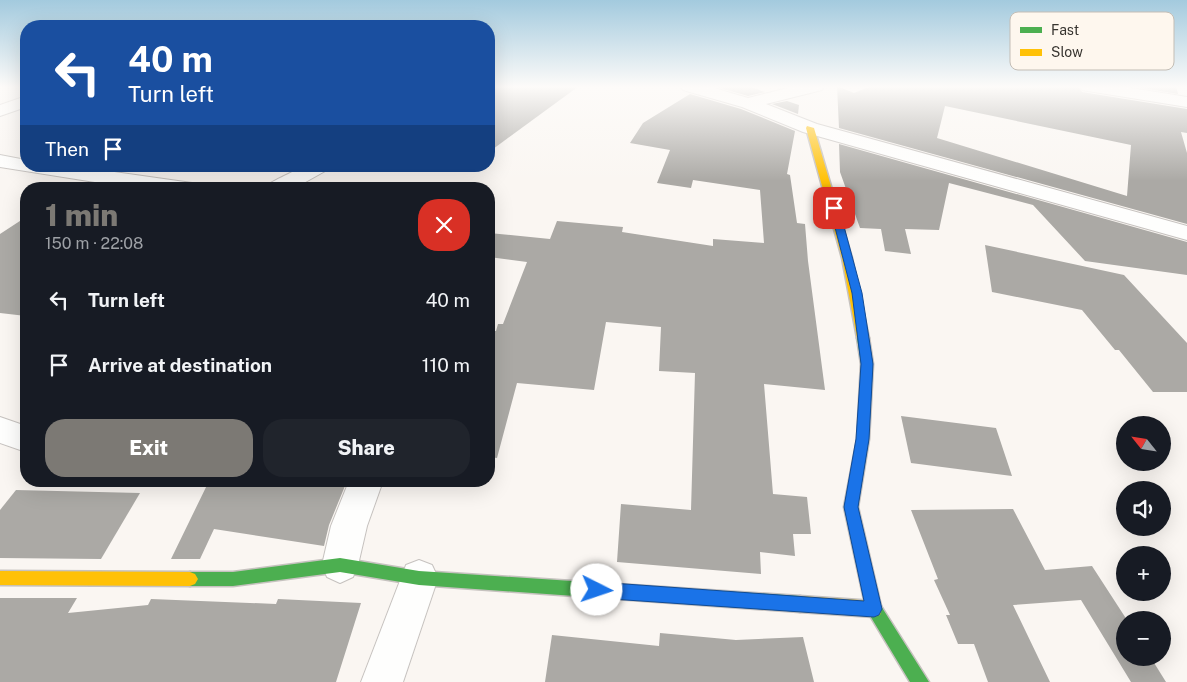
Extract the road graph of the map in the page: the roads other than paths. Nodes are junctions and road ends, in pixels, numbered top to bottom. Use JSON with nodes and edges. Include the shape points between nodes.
{"nodes":[{"id":1,"x":785,"y":118,"type":"edge"},
{"id":2,"x":810,"y":128,"type":"junction"},
{"id":3,"x":0,"y":161,"type":"edge"},
{"id":4,"x":20,"y":165,"type":"edge"},
{"id":5,"x":66,"y":172,"type":"edge"},
{"id":6,"x":309,"y":172,"type":"edge"},
{"id":7,"x":131,"y":182,"type":"edge"},
{"id":8,"x":290,"y":182,"type":"edge"},
{"id":9,"x":1187,"y":233,"type":"edge"},
{"id":10,"x":0,"y":430,"type":"edge"},
{"id":11,"x":20,"y":437,"type":"edge"},
{"id":12,"x":364,"y":487,"type":"edge"},
{"id":13,"x":340,"y":565,"type":"junction"},
{"id":14,"x":0,"y":578,"type":"edge"},
{"id":15,"x":419,"y":578,"type":"junction"},
{"id":16,"x":874,"y":609,"type":"junction"},
{"id":17,"x":382,"y":682,"type":"edge"},
{"id":18,"x":920,"y":682,"type":"edge"}],
"edges":[{"from":1,"to":2,"type":"street"},
{"from":2,"to":9,"type":"street"},
{"from":2,"to":16,"type":"street","via":[[857,293],[867,364],[863,439],[851,507]]},
{"from":3,"to":4,"type":"street"},
{"from":5,"to":7,"type":"street"},
{"from":6,"to":8,"type":"street"},
{"from":10,"to":11,"type":"street"},
{"from":12,"to":13,"type":"street","via":[[349,526]]},
{"from":13,"to":14,"type":"street","via":[[234,579]]},
{"from":13,"to":15,"type":"street"},
{"from":15,"to":16,"type":"street"},
{"from":15,"to":17,"type":"street"},
{"from":16,"to":18,"type":"street"}]}
